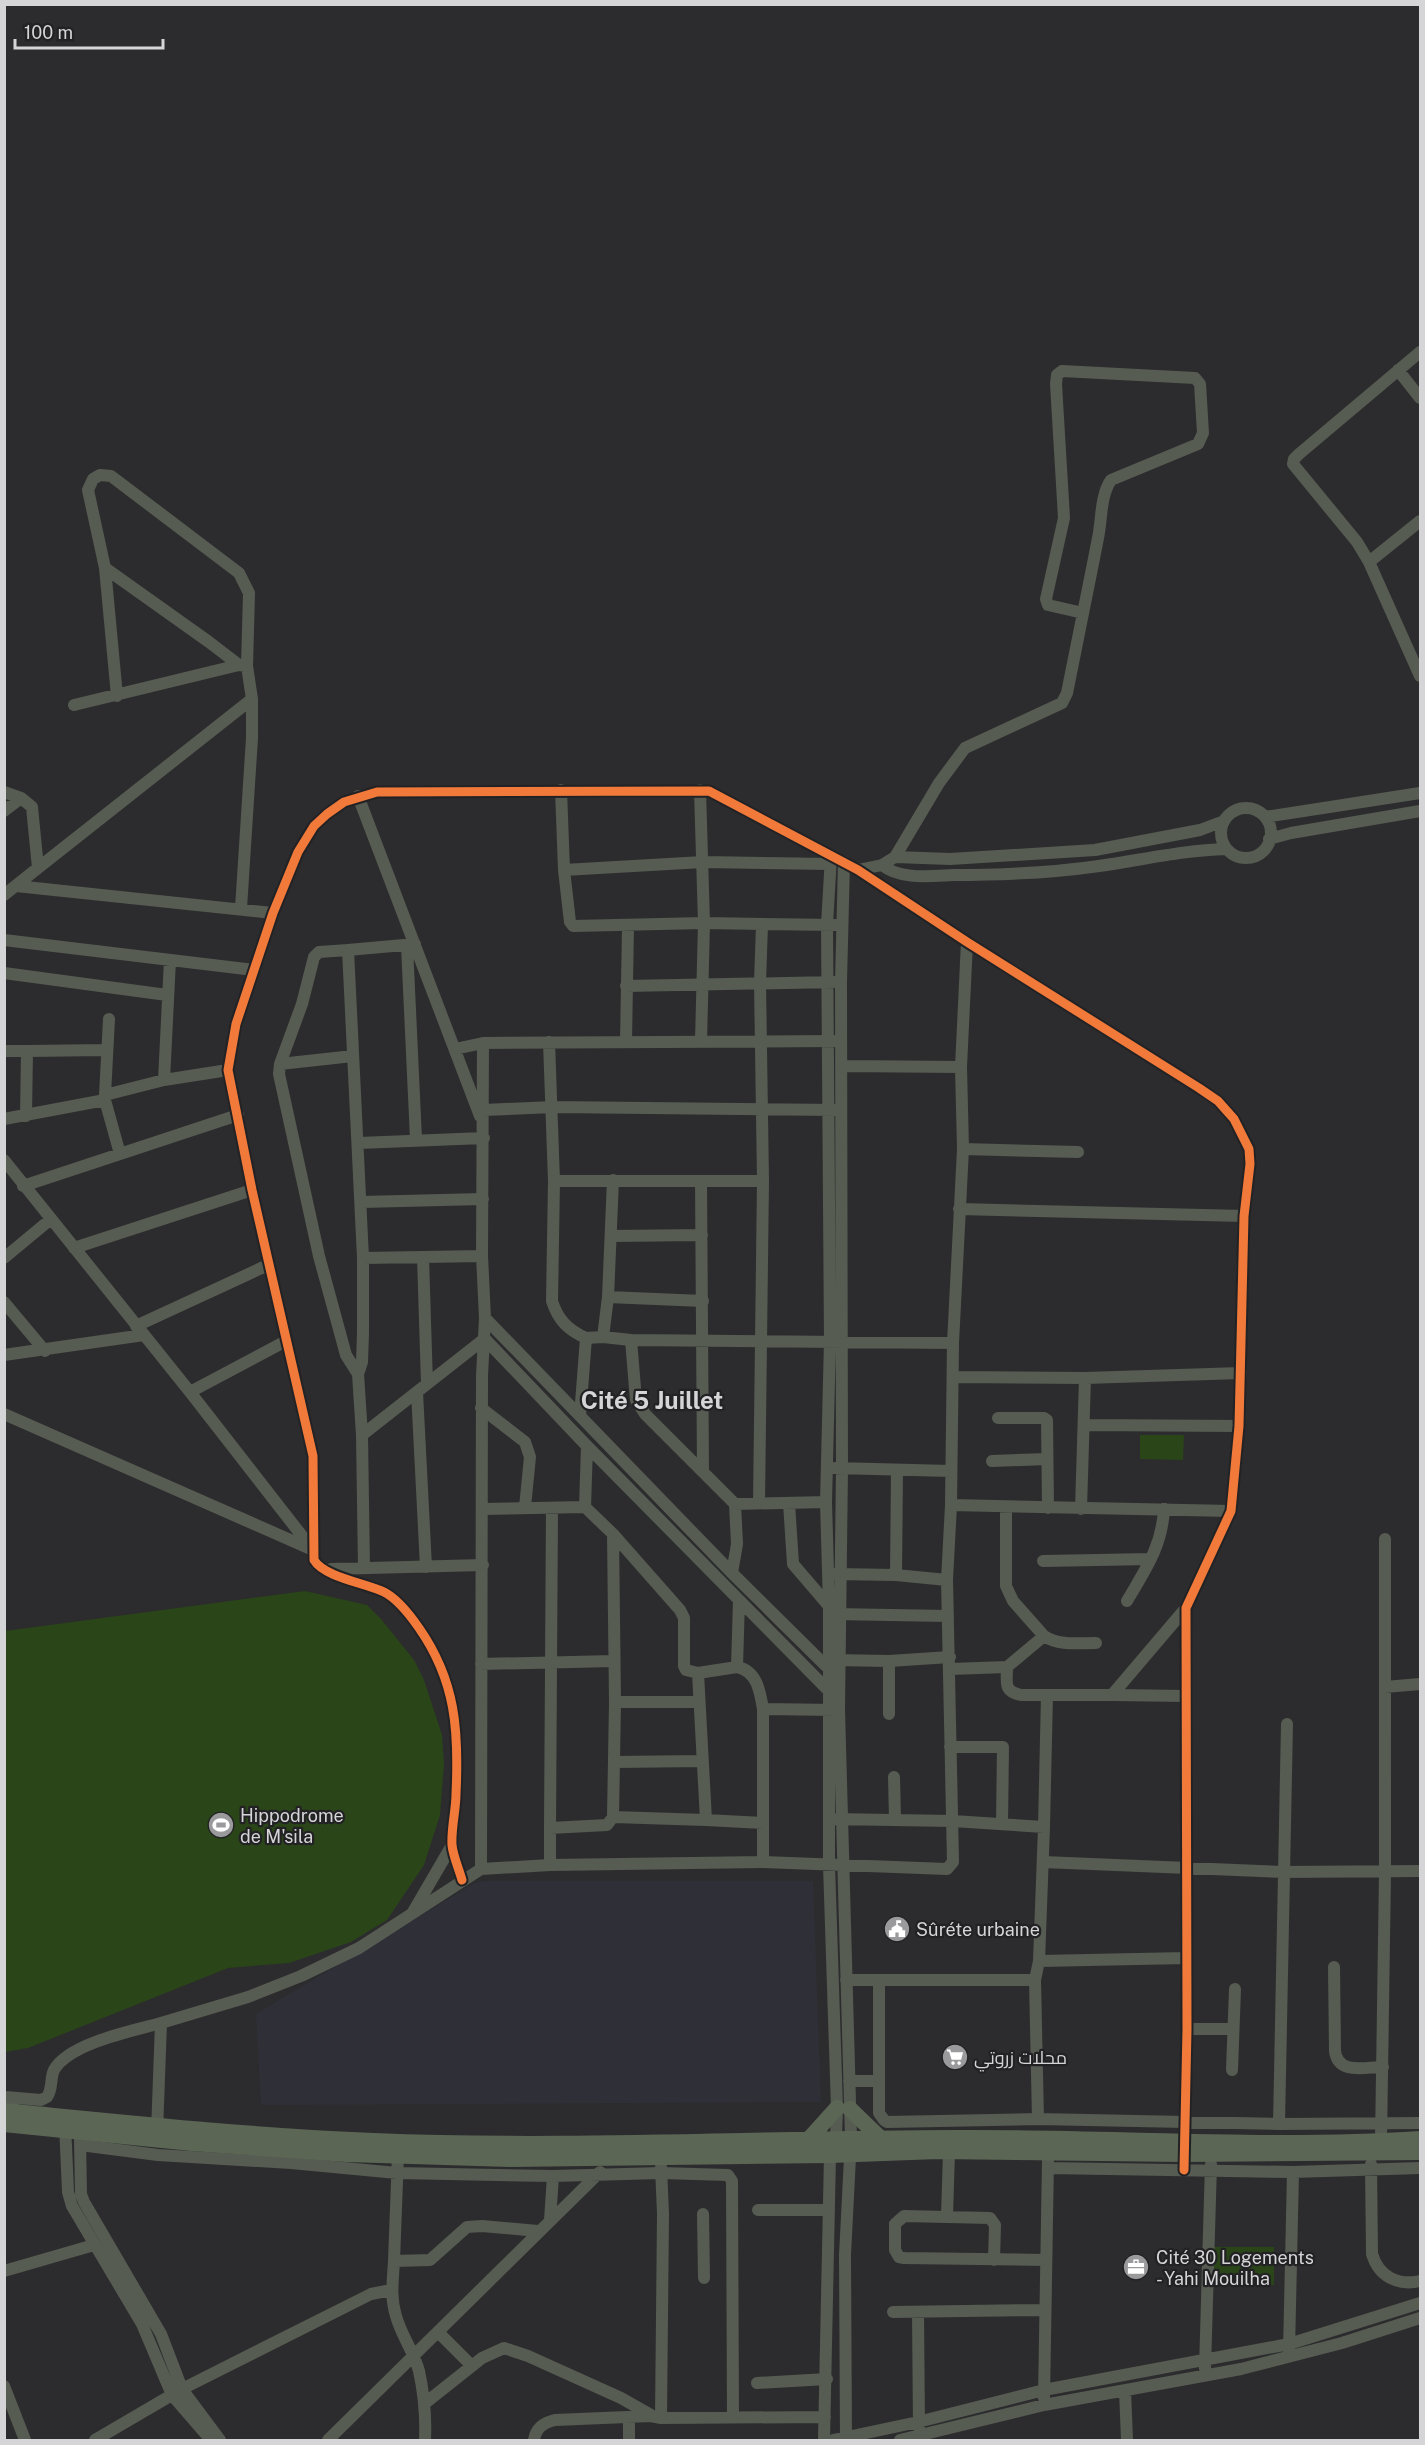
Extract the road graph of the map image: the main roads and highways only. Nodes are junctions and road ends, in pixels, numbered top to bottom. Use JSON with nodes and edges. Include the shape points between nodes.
{"nodes":[{"id":1,"x":5,"y":2108,"type":"edge"},
{"id":2,"x":157,"y":2133,"type":"junction"},
{"id":3,"x":880,"y":2138,"type":"junction"},
{"id":4,"x":808,"y":2139,"type":"junction"},
{"id":5,"x":1420,"y":2139,"type":"edge"},
{"id":6,"x":941,"y":2141,"type":"junction"},
{"id":7,"x":846,"y":2143,"type":"junction"},
{"id":8,"x":1420,"y":2152,"type":"edge"},
{"id":9,"x":1184,"y":2155,"type":"junction"},
{"id":10,"x":1374,"y":2155,"type":"junction"}],
"edges":[{"from":1,"to":2,"type":"main road","via":[[74,2129]]},
{"from":2,"to":4,"type":"main road","via":[[495,2144]]},
{"from":2,"to":7,"type":"main road","via":[[335,2153],[613,2158],[661,2165],[830,2155]]},
{"from":3,"to":4,"type":"main road","via":[[844,2108]]},
{"from":3,"to":6,"type":"main road"},
{"from":3,"to":7,"type":"main road"},
{"from":4,"to":7,"type":"main road"},
{"from":5,"to":10,"type":"main road"},
{"from":6,"to":7,"type":"main road"},
{"from":6,"to":9,"type":"main road","via":[[1054,2137]]},
{"from":6,"to":9,"type":"main road","via":[[1048,2160]]},
{"from":8,"to":10,"type":"main road"},
{"from":9,"to":10,"type":"main road"},
{"from":9,"to":10,"type":"main road","via":[[1211,2162]]}]}
